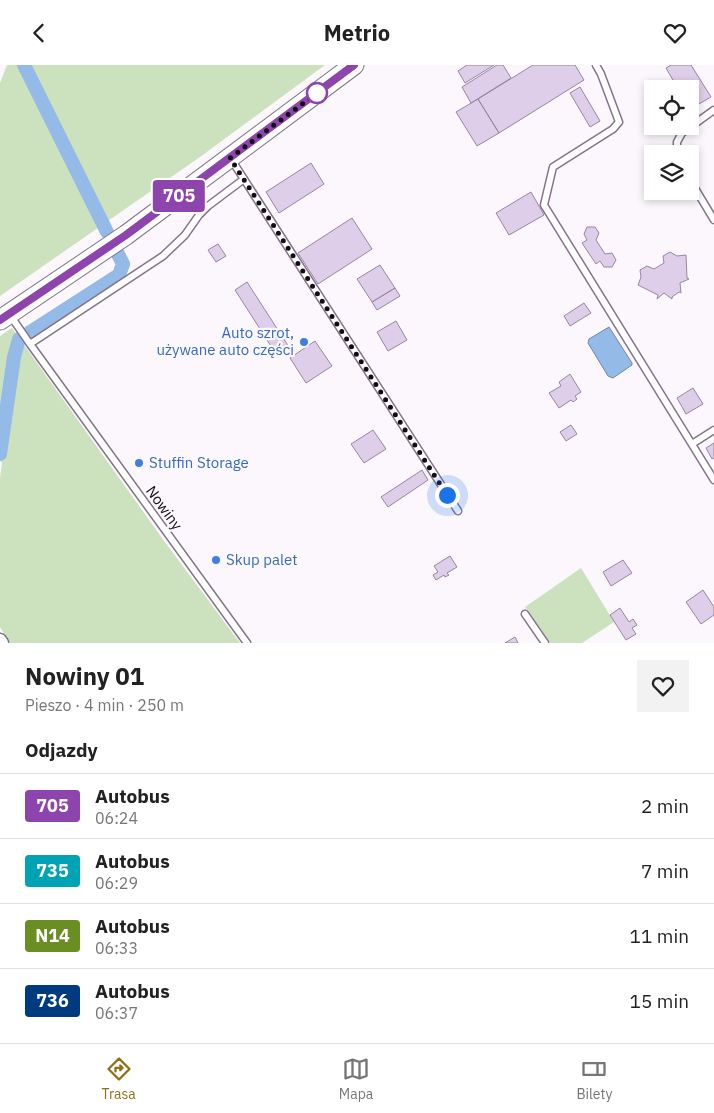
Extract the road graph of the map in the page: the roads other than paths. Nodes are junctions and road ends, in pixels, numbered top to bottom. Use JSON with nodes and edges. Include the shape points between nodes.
{"nodes":[{"id":1,"x":354,"y":65,"type":"edge"},
{"id":2,"x":596,"y":65,"type":"edge"},
{"id":3,"x":714,"y":110,"type":"edge"},
{"id":4,"x":677,"y":145,"type":"edge"},
{"id":5,"x":230,"y":158,"type":"junction"},
{"id":6,"x":244,"y":179,"type":"junction"},
{"id":7,"x":699,"y":195,"type":"edge"},
{"id":8,"x":714,"y":220,"type":"edge"},
{"id":9,"x":5,"y":317,"type":"edge"},
{"id":10,"x":30,"y":345,"type":"junction"},
{"id":11,"x":714,"y":430,"type":"edge"},
{"id":12,"x":692,"y":444,"type":"junction"},
{"id":13,"x":714,"y":480,"type":"edge"},
{"id":14,"x":458,"y":511,"type":"dead end"},
{"id":15,"x":525,"y":614,"type":"dead end"},
{"id":16,"x":0,"y":640,"type":"edge"},
{"id":17,"x":2,"y":643,"type":"edge"},
{"id":18,"x":247,"y":643,"type":"edge"},
{"id":19,"x":545,"y":643,"type":"edge"}],
"edges":[{"from":1,"to":5,"type":"main road"},
{"from":2,"to":12,"type":"lane","via":[[618,122],[613,129],[553,167],[544,205]]},
{"from":3,"to":4,"type":"lane","via":[[682,133]]},
{"from":5,"to":6,"type":"lane"},
{"from":5,"to":9,"type":"main road","via":[[104,251]]},
{"from":6,"to":10,"type":"lane","via":[[208,206],[163,256]]},
{"from":6,"to":14,"type":"lane"},
{"from":7,"to":8,"type":"lane"},
{"from":9,"to":10,"type":"lane","name":"Nowiny"},
{"from":10,"to":18,"type":"lane","name":"Nowiny"},
{"from":11,"to":12,"type":"lane"},
{"from":12,"to":13,"type":"lane"},
{"from":15,"to":19,"type":"lane"},
{"from":16,"to":17,"type":"street"}]}
